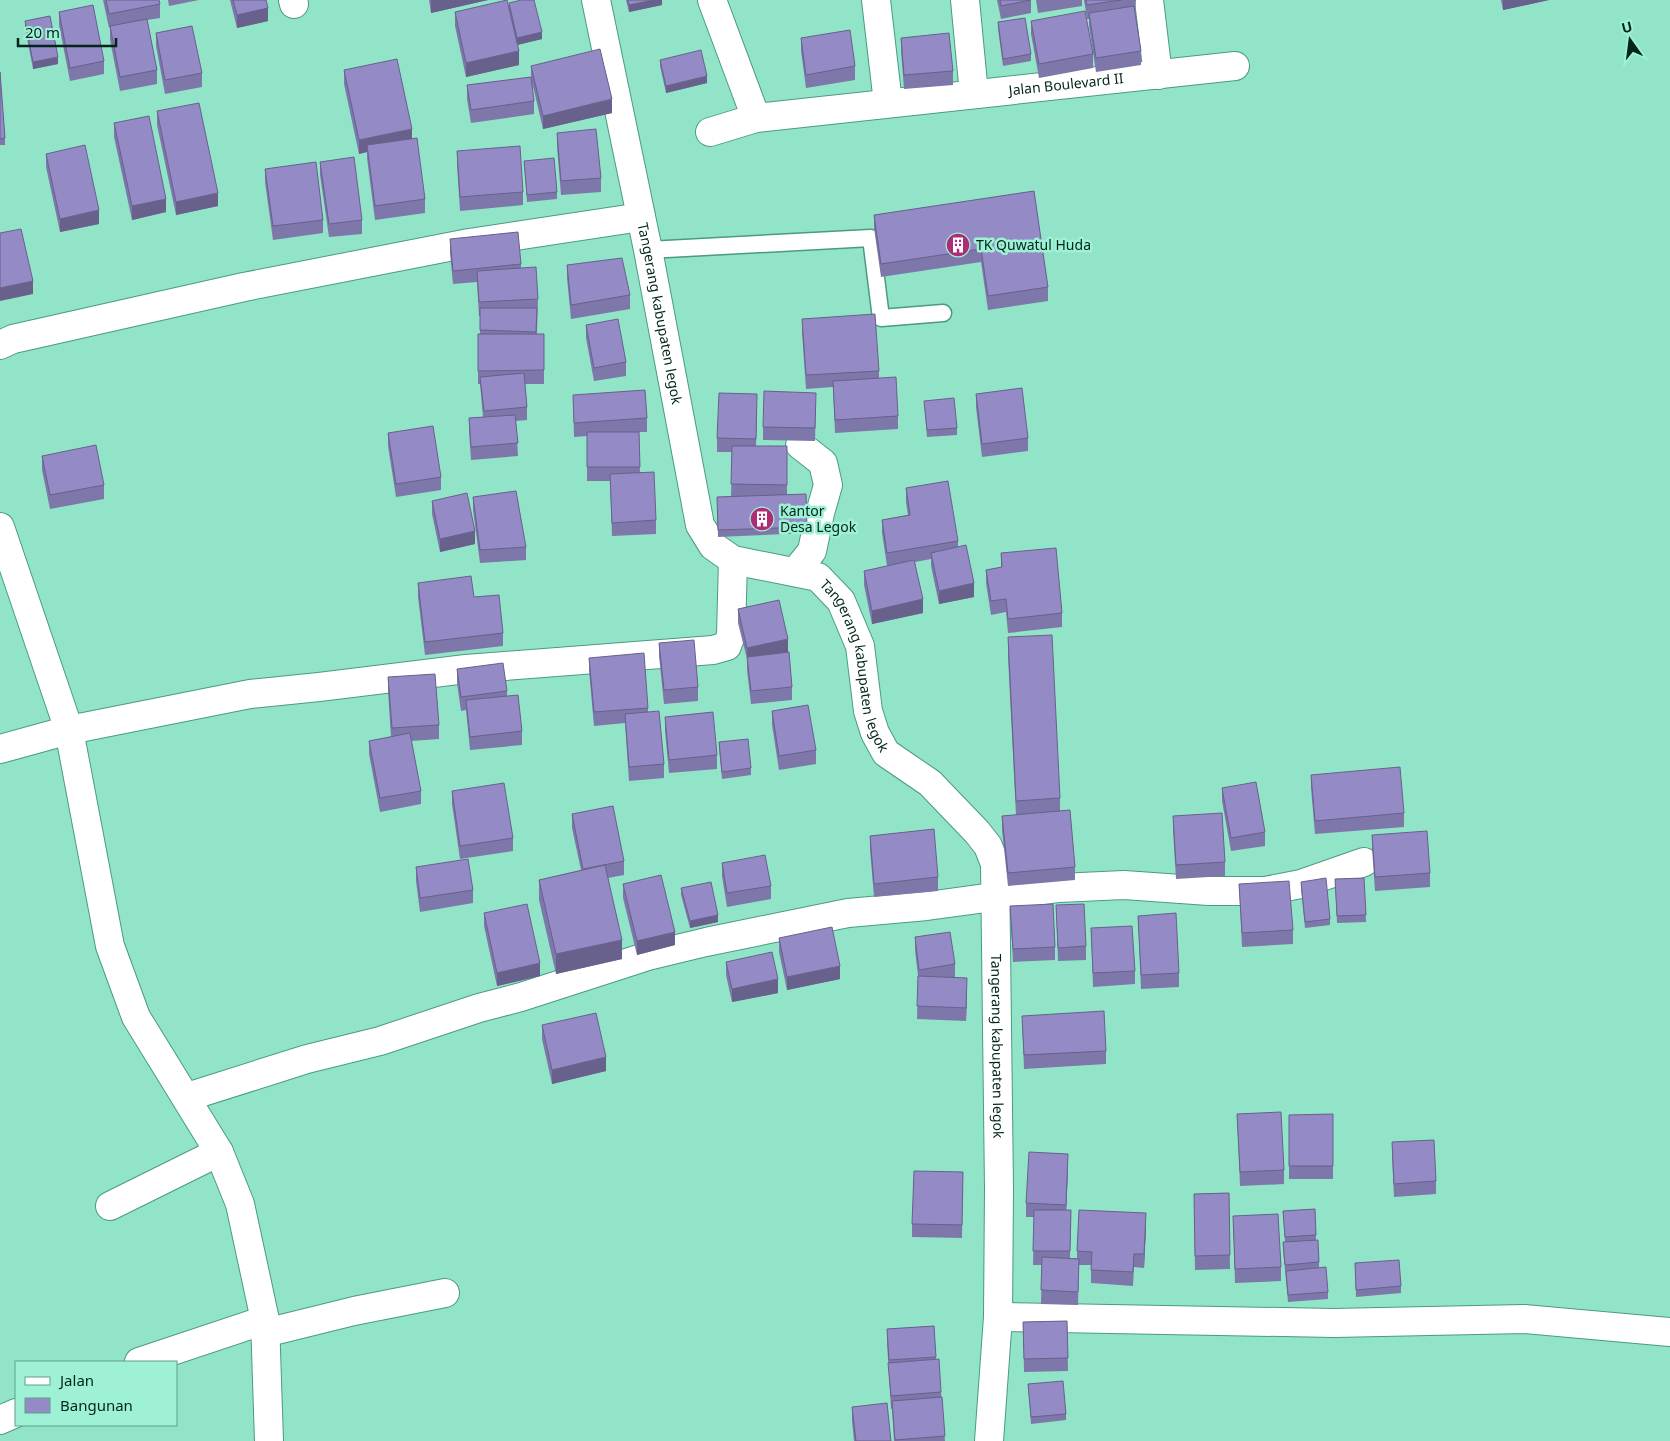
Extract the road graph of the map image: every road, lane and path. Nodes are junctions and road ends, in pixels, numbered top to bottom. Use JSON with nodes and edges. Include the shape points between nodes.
{"nodes":[{"id":1,"x":596,"y":0,"type":"edge"},
{"id":2,"x":712,"y":0,"type":"edge"},
{"id":3,"x":876,"y":0,"type":"edge"},
{"id":4,"x":964,"y":0,"type":"edge"},
{"id":5,"x":1149,"y":0,"type":"edge"},
{"id":6,"x":1235,"y":66,"type":"dead end"},
{"id":7,"x":1158,"y":75,"type":"junction"},
{"id":8,"x":974,"y":94,"type":"junction"},
{"id":9,"x":888,"y":103,"type":"junction"},
{"id":10,"x":756,"y":118,"type":"junction"},
{"id":11,"x":710,"y":132,"type":"dead end"},
{"id":12,"x":641,"y":217,"type":"junction"},
{"id":13,"x":648,"y":250,"type":"junction"},
{"id":14,"x":943,"y":313,"type":"dead end"},
{"id":15,"x":0,"y":345,"type":"edge"},
{"id":16,"x":800,"y":445,"type":"edge"},
{"id":17,"x":0,"y":527,"type":"edge"},
{"id":18,"x":732,"y":560,"type":"junction"},
{"id":19,"x":795,"y":572,"type":"junction"},
{"id":20,"x":68,"y":730,"type":"junction"},
{"id":21,"x":0,"y":749,"type":"edge"},
{"id":22,"x":1364,"y":862,"type":"dead end"},
{"id":23,"x":995,"y":897,"type":"junction"},
{"id":24,"x":187,"y":1097,"type":"junction"},
{"id":25,"x":219,"y":1152,"type":"junction"},
{"id":26,"x":110,"y":1206,"type":"dead end"},
{"id":27,"x":446,"y":1294,"type":"dead end"},
{"id":28,"x":998,"y":1317,"type":"junction"},
{"id":29,"x":265,"y":1327,"type":"junction"},
{"id":30,"x":1670,"y":1332,"type":"edge"},
{"id":31,"x":143,"y":1361,"type":"edge"},
{"id":32,"x":15,"y":1413,"type":"edge"},
{"id":33,"x":0,"y":1420,"type":"edge"},
{"id":34,"x":269,"y":1441,"type":"edge"},
{"id":35,"x":989,"y":1441,"type":"edge"}],
"edges":[{"from":1,"to":12,"type":"street","name":"Tangerang kabupaten legok"},
{"from":2,"to":10,"type":"street"},
{"from":3,"to":9,"type":"street"},
{"from":4,"to":8,"type":"street"},
{"from":5,"to":7,"type":"street"},
{"from":6,"to":7,"type":"street","name":"Jalan Boulevard II"},
{"from":7,"to":8,"type":"street","name":"Jalan Boulevard II"},
{"from":8,"to":9,"type":"street","name":"Jalan Boulevard II"},
{"from":9,"to":10,"type":"street","name":"Jalan Boulevard II"},
{"from":10,"to":11,"type":"street","name":"Jalan Boulevard II"},
{"from":12,"to":13,"type":"street","name":"Tangerang kabupaten legok"},
{"from":12,"to":15,"type":"street","via":[[469,243],[244,287],[13,339]]},
{"from":13,"to":14,"type":"lane","via":[[871,238],[881,318]]},
{"from":13,"to":18,"type":"street","name":"Tangerang kabupaten legok","via":[[700,525],[713,546]]},
{"from":16,"to":19,"type":"street","via":[[823,464],[828,485],[812,551]]},
{"from":17,"to":20,"type":"street"},
{"from":18,"to":19,"type":"street","name":"Tangerang kabupaten legok"},
{"from":18,"to":20,"type":"street","via":[[731,635],[727,646],[713,650],[466,669],[250,694]]},
{"from":19,"to":23,"type":"street","name":"Tangerang kabupaten legok","via":[[818,577],[841,601],[860,646],[868,710],[875,733],[886,753],[930,783],[988,846],[995,864]]},
{"from":20,"to":21,"type":"street"},
{"from":20,"to":24,"type":"street","via":[[110,946],[136,1017]]},
{"from":22,"to":23,"type":"street","via":[[1301,884],[1265,891],[1124,885],[1059,888]]},
{"from":23,"to":24,"type":"street","via":[[848,913],[648,956],[380,1041],[307,1059]]},
{"from":23,"to":28,"type":"street","name":"Tangerang kabupaten legok"},
{"from":24,"to":25,"type":"street"},
{"from":25,"to":26,"type":"street"},
{"from":25,"to":29,"type":"street","via":[[240,1204]]},
{"from":27,"to":29,"type":"street"},
{"from":28,"to":30,"type":"street","via":[[1334,1323],[1524,1319]]},
{"from":28,"to":35,"type":"street","name":"Tangerang kabupaten legok"},
{"from":29,"to":31,"type":"street"},
{"from":29,"to":34,"type":"street"},
{"from":32,"to":33,"type":"street"}]}
